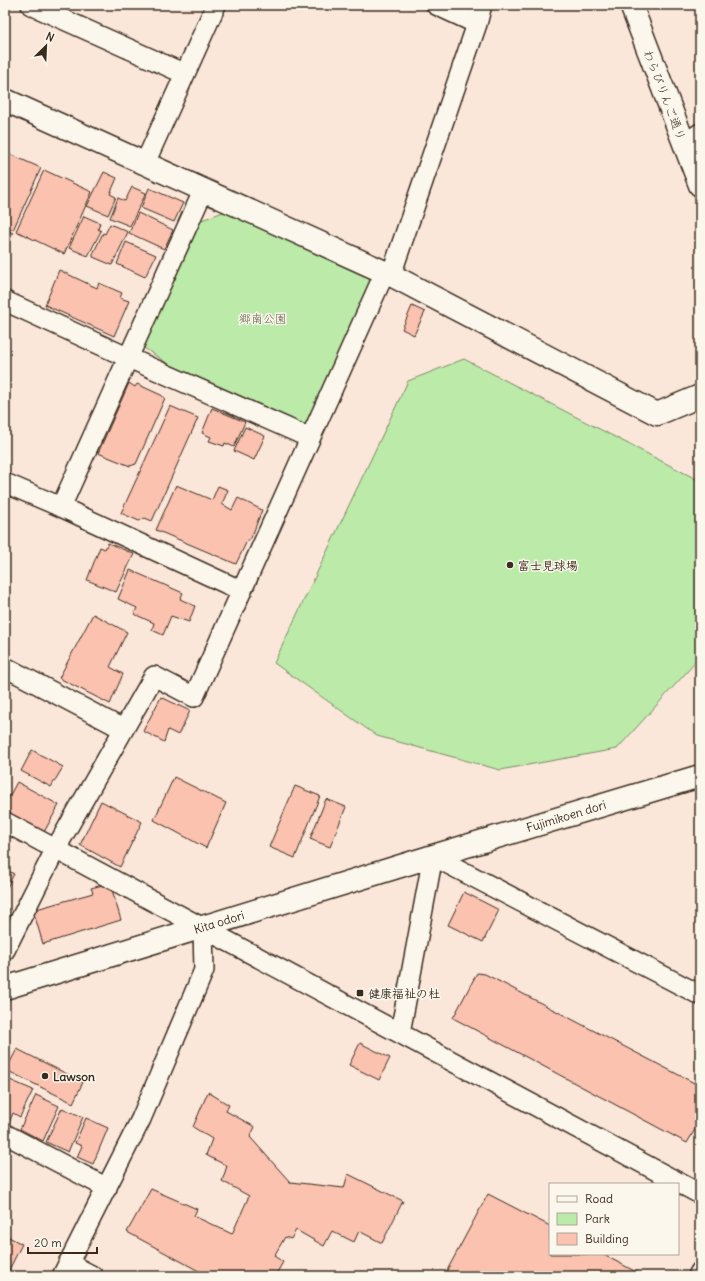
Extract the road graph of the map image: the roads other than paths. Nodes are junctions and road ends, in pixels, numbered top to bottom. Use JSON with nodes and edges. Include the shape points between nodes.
{"nodes":[{"id":1,"x":31,"y":5,"type":"edge"},
{"id":2,"x":216,"y":5,"type":"edge"},
{"id":3,"x":436,"y":5,"type":"edge"},
{"id":4,"x":482,"y":5,"type":"edge"},
{"id":5,"x":630,"y":5,"type":"edge"},
{"id":6,"x":477,"y":24,"type":"junction"},
{"id":7,"x":185,"y":74,"type":"junction"},
{"id":8,"x":5,"y":100,"type":"edge"},
{"id":9,"x":692,"y":138,"type":"edge"},
{"id":10,"x":146,"y":163,"type":"junction"},
{"id":11,"x":700,"y":185,"type":"edge"},
{"id":12,"x":204,"y":189,"type":"junction"},
{"id":13,"x":388,"y":273,"type":"junction"},
{"id":14,"x":5,"y":301,"type":"edge"},
{"id":15,"x":129,"y":358,"type":"junction"},
{"id":16,"x":700,"y":396,"type":"edge"},
{"id":17,"x":310,"y":438,"type":"junction"},
{"id":18,"x":5,"y":482,"type":"edge"},
{"id":19,"x":61,"y":507,"type":"junction"},
{"id":20,"x":242,"y":591,"type":"junction"},
{"id":21,"x":5,"y":667,"type":"edge"},
{"id":22,"x":123,"y":729,"type":"junction"},
{"id":23,"x":700,"y":776,"type":"edge"},
{"id":24,"x":5,"y":822,"type":"edge"},
{"id":25,"x":55,"y":850,"type":"junction"},
{"id":26,"x":433,"y":856,"type":"junction"},
{"id":27,"x":203,"y":928,"type":"junction"},
{"id":28,"x":5,"y":950,"type":"edge"},
{"id":29,"x":5,"y":988,"type":"edge"},
{"id":30,"x":700,"y":995,"type":"edge"},
{"id":31,"x":400,"y":1033,"type":"junction"},
{"id":32,"x":5,"y":1134,"type":"edge"},
{"id":33,"x":107,"y":1188,"type":"junction"},
{"id":34,"x":700,"y":1194,"type":"edge"},
{"id":35,"x":65,"y":1270,"type":"edge"},
{"id":36,"x":700,"y":1272,"type":"edge"},
{"id":37,"x":93,"y":1276,"type":"edge"},
{"id":38,"x":698,"y":1276,"type":"edge"}],
"edges":[{"from":1,"to":7,"type":"street"},
{"from":2,"to":7,"type":"street"},
{"from":3,"to":6,"type":"street"},
{"from":4,"to":6,"type":"street"},
{"from":5,"to":9,"type":"street","name":"わらびりんご通り"},
{"from":6,"to":13,"type":"street"},
{"from":7,"to":10,"type":"street"},
{"from":8,"to":10,"type":"street"},
{"from":9,"to":11,"type":"street","name":"わらびりんご通り"},
{"from":10,"to":12,"type":"street"},
{"from":12,"to":13,"type":"street"},
{"from":12,"to":15,"type":"street"},
{"from":13,"to":16,"type":"street","via":[[657,414]]},
{"from":13,"to":17,"type":"street"},
{"from":14,"to":15,"type":"street"},
{"from":15,"to":17,"type":"street"},
{"from":15,"to":19,"type":"street"},
{"from":17,"to":20,"type":"street"},
{"from":18,"to":19,"type":"street"},
{"from":19,"to":20,"type":"street"},
{"from":20,"to":22,"type":"street","via":[[194,697],[154,676]]},
{"from":21,"to":22,"type":"street"},
{"from":22,"to":25,"type":"street"},
{"from":23,"to":26,"type":"street","name":"Fujimikoen dori"},
{"from":24,"to":25,"type":"street"},
{"from":25,"to":27,"type":"street"},
{"from":25,"to":28,"type":"street"},
{"from":26,"to":27,"type":"street","name":"Kita odori"},
{"from":26,"to":30,"type":"street"},
{"from":26,"to":31,"type":"street"},
{"from":27,"to":29,"type":"street","name":"Kita odori"},
{"from":27,"to":31,"type":"street"},
{"from":27,"to":33,"type":"street","via":[[204,970],[141,1119]]},
{"from":31,"to":34,"type":"street"},
{"from":32,"to":33,"type":"street"},
{"from":33,"to":35,"type":"street"},
{"from":35,"to":37,"type":"street"},
{"from":36,"to":38,"type":"street"}]}
